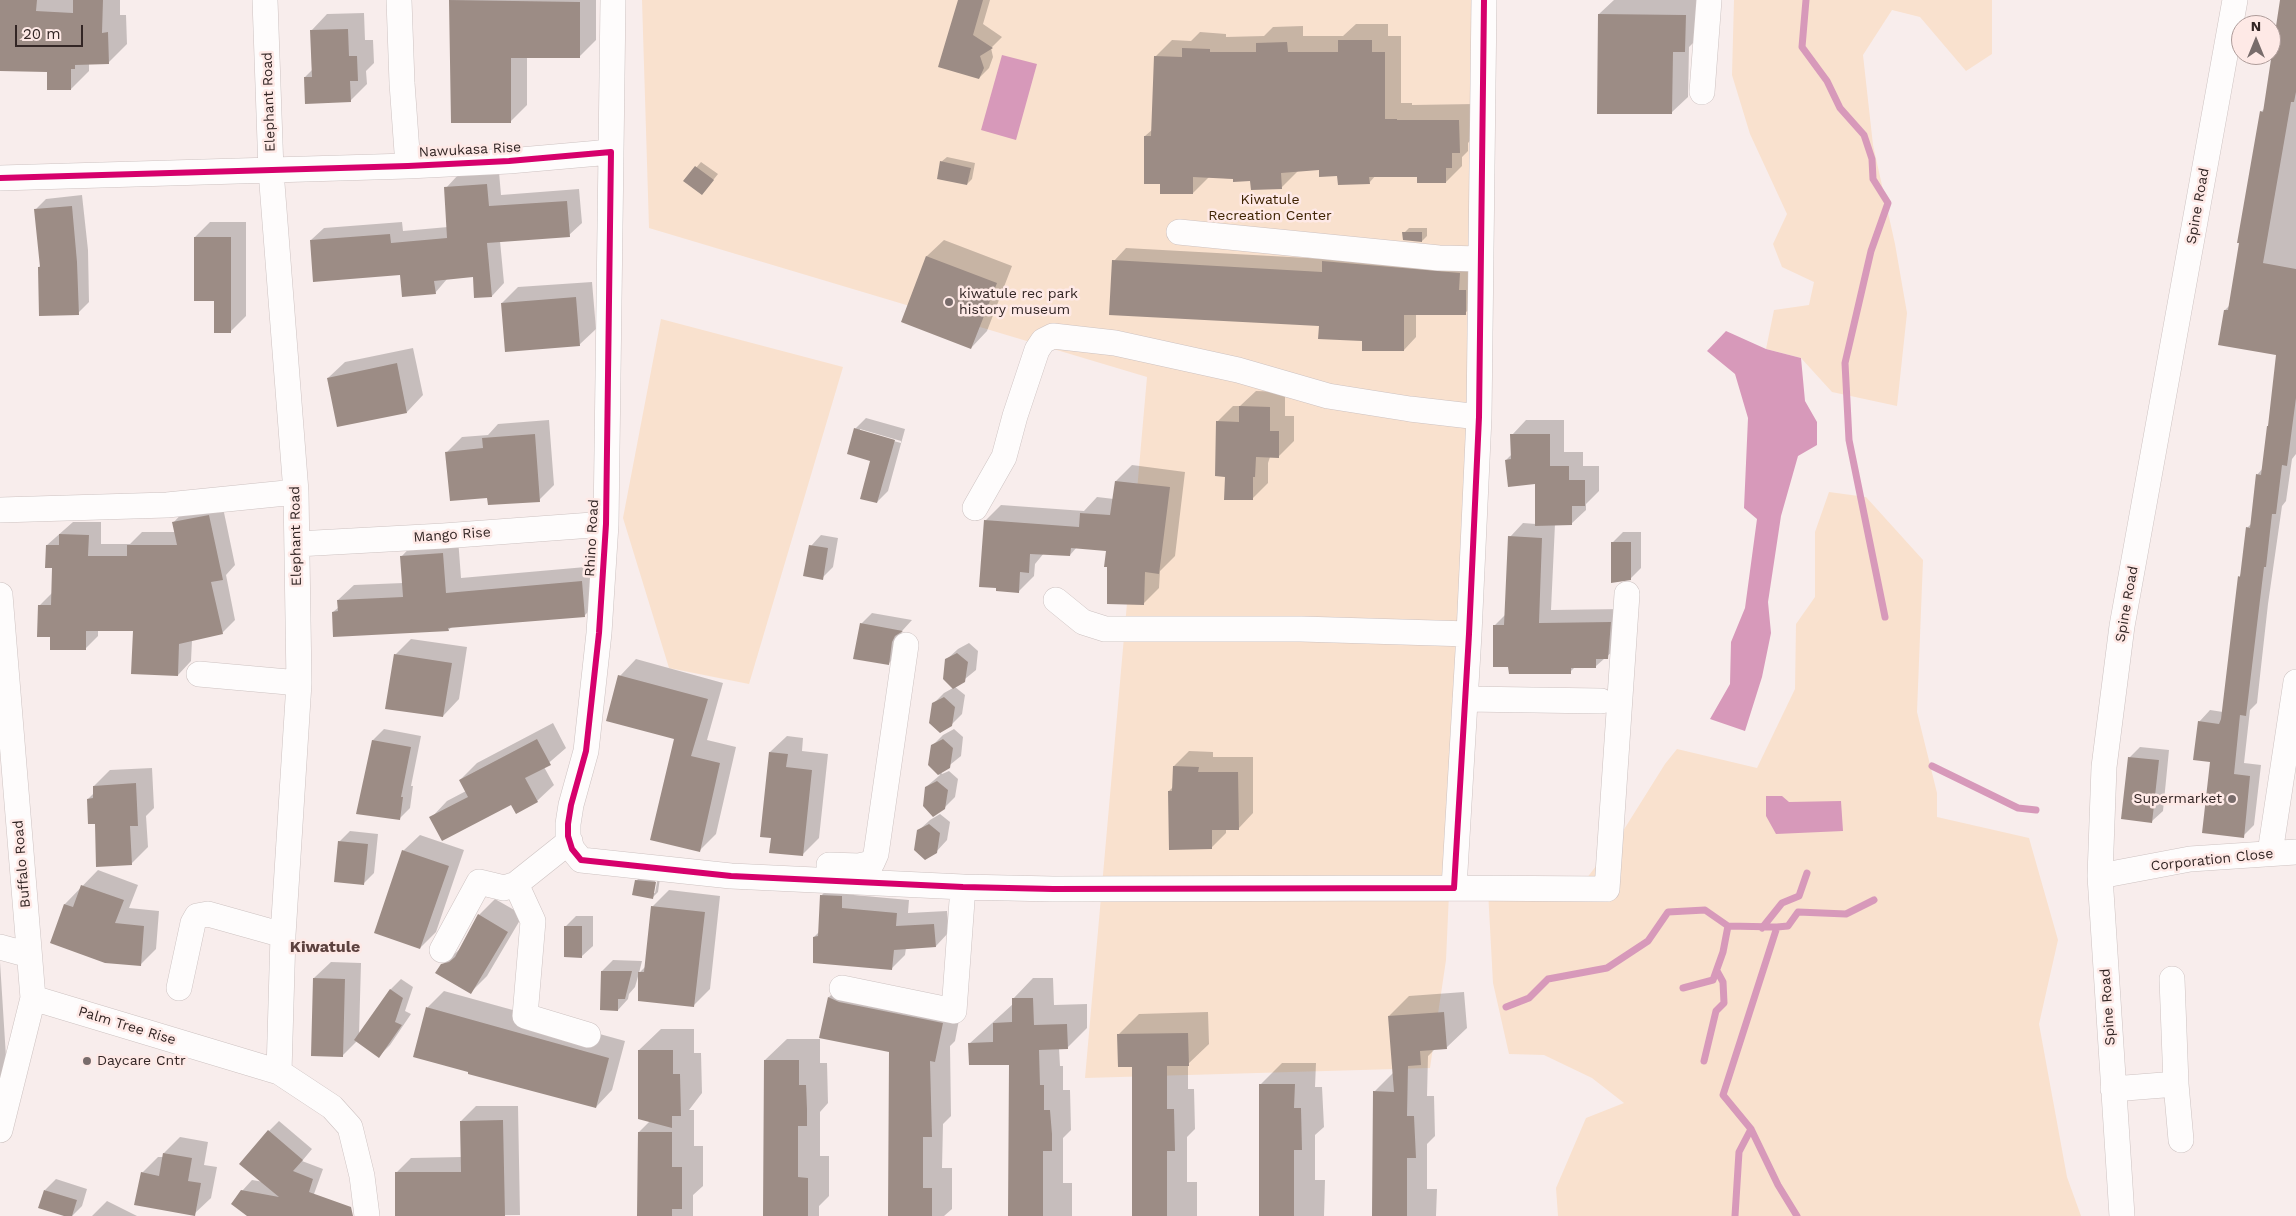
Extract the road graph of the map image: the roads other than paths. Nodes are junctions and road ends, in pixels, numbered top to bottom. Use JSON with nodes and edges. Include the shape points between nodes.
{"nodes":[{"id":1,"x":265,"y":0,"type":"edge"},
{"id":2,"x":399,"y":0,"type":"edge"},
{"id":3,"x":613,"y":0,"type":"edge"},
{"id":4,"x":1484,"y":0,"type":"edge"},
{"id":5,"x":1709,"y":0,"type":"edge"},
{"id":6,"x":2235,"y":0,"type":"edge"},
{"id":7,"x":1702,"y":92,"type":"dead end"},
{"id":8,"x":611,"y":152,"type":"junction"},
{"id":9,"x":408,"y":166,"type":"junction"},
{"id":10,"x":271,"y":171,"type":"junction"},
{"id":11,"x":0,"y":178,"type":"edge"},
{"id":12,"x":1179,"y":232,"type":"dead end"},
{"id":13,"x":1481,"y":260,"type":"junction"},
{"id":14,"x":1479,"y":417,"type":"junction"},
{"id":15,"x":296,"y":492,"type":"junction"},
{"id":16,"x":975,"y":508,"type":"dead end"},
{"id":17,"x":0,"y":510,"type":"edge"},
{"id":18,"x":606,"y":524,"type":"junction"},
{"id":19,"x":297,"y":544,"type":"junction"},
{"id":20,"x":1627,"y":594,"type":"dead end"},
{"id":21,"x":0,"y":595,"type":"edge"},
{"id":22,"x":1056,"y":600,"type":"dead end"},
{"id":23,"x":1469,"y":634,"type":"junction"},
{"id":24,"x":906,"y":645,"type":"dead end"},
{"id":25,"x":199,"y":674,"type":"dead end"},
{"id":26,"x":2296,"y":682,"type":"edge"},
{"id":27,"x":299,"y":683,"type":"junction"},
{"id":28,"x":1465,"y":699,"type":"junction"},
{"id":29,"x":1601,"y":701,"type":"dead end"},
{"id":30,"x":575,"y":851,"type":"junction"},
{"id":31,"x":2296,"y":852,"type":"edge"},
{"id":32,"x":2270,"y":853,"type":"junction"},
{"id":33,"x":730,"y":876,"type":"junction"},
{"id":34,"x":2100,"y":876,"type":"junction"},
{"id":35,"x":516,"y":884,"type":"junction"},
{"id":36,"x":963,"y":887,"type":"junction"},
{"id":37,"x":1454,"y":888,"type":"junction"},
{"id":38,"x":283,"y":935,"type":"junction"},
{"id":39,"x":0,"y":947,"type":"edge"},
{"id":40,"x":442,"y":950,"type":"dead end"},
{"id":41,"x":29,"y":955,"type":"junction"},
{"id":42,"x":2172,"y":979,"type":"dead end"},
{"id":43,"x":179,"y":988,"type":"dead end"},
{"id":44,"x":842,"y":988,"type":"dead end"},
{"id":45,"x":33,"y":998,"type":"junction"},
{"id":46,"x":588,"y":1035,"type":"dead end"},
{"id":47,"x":279,"y":1072,"type":"junction"},
{"id":48,"x":2176,"y":1084,"type":"junction"},
{"id":49,"x":2113,"y":1089,"type":"junction"},
{"id":50,"x":0,"y":1130,"type":"edge"},
{"id":51,"x":2181,"y":1140,"type":"dead end"},
{"id":52,"x":367,"y":1216,"type":"edge"},
{"id":53,"x":2122,"y":1216,"type":"edge"}],
"edges":[{"from":1,"to":10,"type":"street","name":"Elephant Road"},
{"from":2,"to":9,"type":"street"},
{"from":3,"to":8,"type":"street"},
{"from":4,"to":13,"type":"street"},
{"from":5,"to":7,"type":"street"},
{"from":6,"to":34,"type":"street","name":"Spine Road","via":[[2122,626],[2104,767]]},
{"from":8,"to":9,"type":"street","name":"Nawukasa Rise"},
{"from":8,"to":18,"type":"street","name":"Rhino Road"},
{"from":9,"to":10,"type":"street","name":"Nawukasa Rise"},
{"from":10,"to":11,"type":"street","name":"Nawukasa Rise"},
{"from":10,"to":15,"type":"street","name":"Elephant Road"},
{"from":12,"to":13,"type":"street"},
{"from":13,"to":14,"type":"street"},
{"from":14,"to":16,"type":"street","via":[[1328,396],[1238,370],[1115,343],[1053,336],[1043,341],[1037,350],[1004,457]]},
{"from":14,"to":23,"type":"street"},
{"from":15,"to":17,"type":"street","via":[[166,504]]},
{"from":15,"to":19,"type":"street","name":"Elephant Road"},
{"from":18,"to":19,"type":"street","name":"Mango Rise"},
{"from":18,"to":30,"type":"street","name":"Rhino Road","via":[[599,633],[586,752],[568,824]]},
{"from":19,"to":27,"type":"street","name":"Elephant Road"},
{"from":20,"to":37,"type":"street","via":[[1607,889]]},
{"from":21,"to":41,"type":"street","name":"Buffalo Road"},
{"from":22,"to":23,"type":"street","via":[[1083,622],[1105,629],[1301,629]]},
{"from":23,"to":28,"type":"street"},
{"from":24,"to":33,"type":"street","via":[[878,845],[872,863],[859,866],[750,862],[742,863]]},
{"from":25,"to":27,"type":"street"},
{"from":26,"to":32,"type":"street"},
{"from":27,"to":38,"type":"street","name":"Elephant Road"},
{"from":28,"to":29,"type":"street"},
{"from":28,"to":37,"type":"street"},
{"from":30,"to":33,"type":"street"},
{"from":30,"to":35,"type":"street"},
{"from":31,"to":32,"type":"street","name":"Corporation Close"},
{"from":32,"to":34,"type":"street","name":"Corporation Close","via":[[2190,859]]},
{"from":33,"to":36,"type":"street"},
{"from":34,"to":49,"type":"street","name":"Spine Road"},
{"from":35,"to":40,"type":"street","via":[[504,888],[479,882]]},
{"from":35,"to":46,"type":"street","via":[[533,921],[525,1016]]},
{"from":36,"to":37,"type":"street"},
{"from":36,"to":44,"type":"street","via":[[954,1011]]},
{"from":38,"to":43,"type":"street","via":[[208,914],[198,916],[193,924]]},
{"from":38,"to":47,"type":"street","name":"Elephant Road"},
{"from":39,"to":41,"type":"street"},
{"from":41,"to":45,"type":"street","name":"Buffalo Road"},
{"from":42,"to":48,"type":"street"},
{"from":45,"to":47,"type":"street","name":"Palm Tree Rise"},
{"from":45,"to":50,"type":"street","name":"Buffalo Road"},
{"from":47,"to":52,"type":"street","name":"Palm Tree Rise","via":[[332,1107],[350,1127],[362,1176]]},
{"from":48,"to":49,"type":"street"},
{"from":48,"to":51,"type":"street"},
{"from":49,"to":53,"type":"street","name":"Spine Road"}]}
